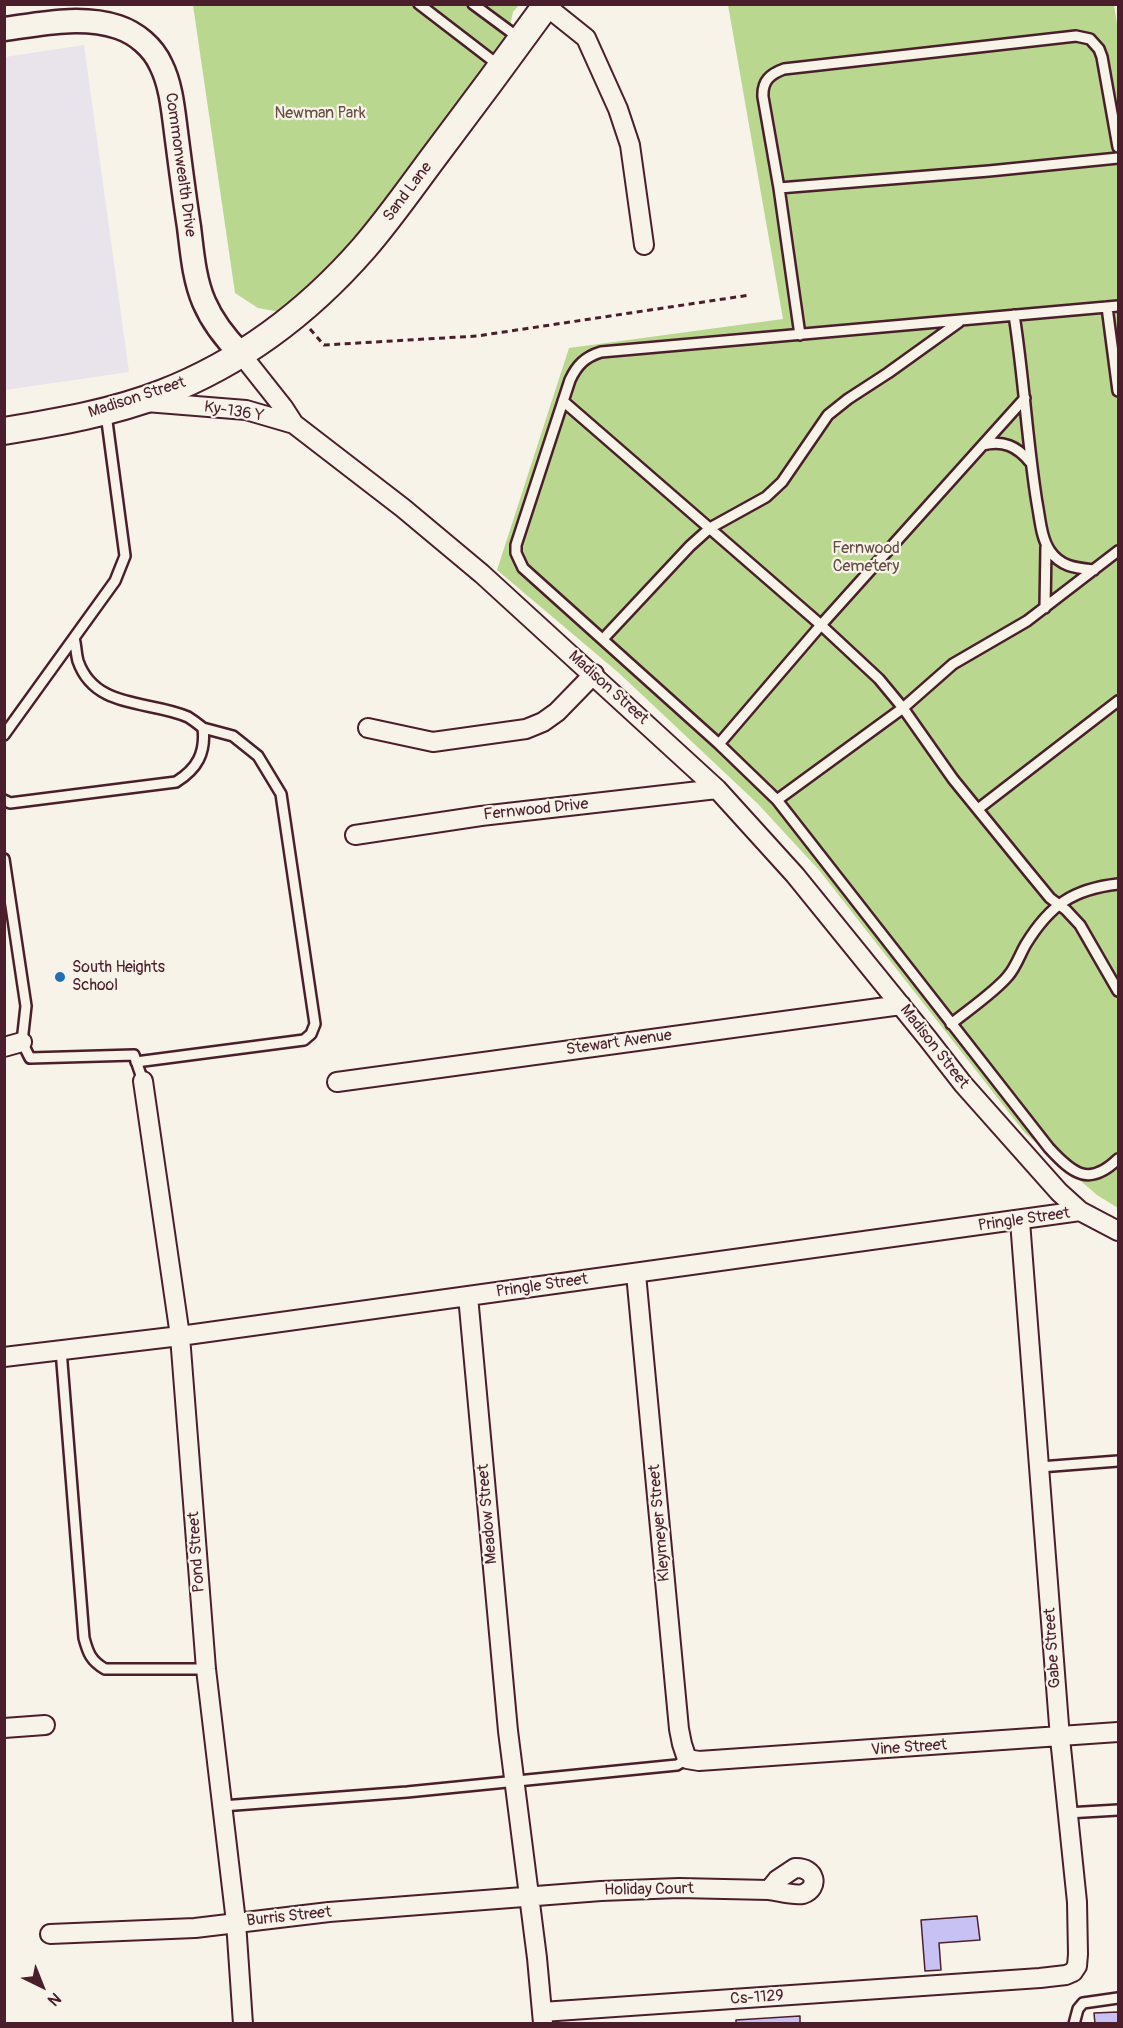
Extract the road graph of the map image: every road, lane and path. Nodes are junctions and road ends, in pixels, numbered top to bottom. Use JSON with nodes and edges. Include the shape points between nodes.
{"nodes":[{"id":1,"x":419,"y":4,"type":"edge"},
{"id":2,"x":473,"y":4,"type":"edge"},
{"id":3,"x":546,"y":5,"type":"edge"},
{"id":4,"x":4,"y":29,"type":"edge"},
{"id":5,"x":521,"y":40,"type":"junction"},
{"id":6,"x":501,"y":67,"type":"junction"},
{"id":7,"x":1119,"y":147,"type":"edge"},
{"id":8,"x":1119,"y":158,"type":"edge"},
{"id":9,"x":779,"y":188,"type":"junction"},
{"id":10,"x":644,"y":245,"type":"dead end"},
{"id":11,"x":750,"y":295,"type":"dead end"},
{"id":12,"x":1119,"y":306,"type":"edge"},
{"id":13,"x":1107,"y":307,"type":"junction"},
{"id":14,"x":297,"y":315,"type":"junction"},
{"id":15,"x":1014,"y":315,"type":"junction"},
{"id":16,"x":961,"y":320,"type":"junction"},
{"id":17,"x":800,"y":334,"type":"junction"},
{"id":18,"x":241,"y":354,"type":"junction"},
{"id":19,"x":1119,"y":391,"type":"edge"},
{"id":20,"x":1025,"y":398,"type":"junction"},
{"id":21,"x":563,"y":400,"type":"junction"},
{"id":22,"x":138,"y":402,"type":"junction"},
{"id":23,"x":105,"y":411,"type":"junction"},
{"id":24,"x":294,"y":424,"type":"junction"},
{"id":25,"x":4,"y":431,"type":"edge"},
{"id":26,"x":982,"y":446,"type":"junction"},
{"id":27,"x":1030,"y":462,"type":"junction"},
{"id":28,"x":710,"y":528,"type":"junction"},
{"id":29,"x":1046,"y":544,"type":"junction"},
{"id":30,"x":1115,"y":554,"type":"edge"},
{"id":31,"x":1119,"y":566,"type":"edge"},
{"id":32,"x":1094,"y":570,"type":"junction"},
{"id":33,"x":1045,"y":608,"type":"junction"},
{"id":34,"x":821,"y":625,"type":"junction"},
{"id":35,"x":74,"y":638,"type":"junction"},
{"id":36,"x":603,"y":639,"type":"junction"},
{"id":37,"x":594,"y":674,"type":"junction"},
{"id":38,"x":1119,"y":701,"type":"edge"},
{"id":39,"x":903,"y":708,"type":"junction"},
{"id":40,"x":203,"y":728,"type":"junction"},
{"id":41,"x":368,"y":728,"type":"dead end"},
{"id":42,"x":4,"y":735,"type":"edge"},
{"id":43,"x":719,"y":744,"type":"junction"},
{"id":44,"x":717,"y":789,"type":"junction"},
{"id":45,"x":4,"y":800,"type":"edge"},
{"id":46,"x":777,"y":800,"type":"junction"},
{"id":47,"x":978,"y":809,"type":"junction"},
{"id":48,"x":355,"y":836,"type":"dead end"},
{"id":49,"x":4,"y":859,"type":"edge"},
{"id":50,"x":1119,"y":884,"type":"edge"},
{"id":51,"x":1059,"y":905,"type":"junction"},
{"id":52,"x":1119,"y":991,"type":"edge"},
{"id":53,"x":901,"y":1005,"type":"junction"},
{"id":54,"x":951,"y":1024,"type":"junction"},
{"id":55,"x":13,"y":1044,"type":"edge"},
{"id":56,"x":136,"y":1062,"type":"junction"},
{"id":57,"x":143,"y":1081,"type":"joint"},
{"id":58,"x":337,"y":1082,"type":"dead end"},
{"id":59,"x":1119,"y":1159,"type":"edge"},
{"id":60,"x":1080,"y":1211,"type":"junction"},
{"id":61,"x":1020,"y":1221,"type":"junction"},
{"id":62,"x":1119,"y":1231,"type":"edge"},
{"id":63,"x":636,"y":1274,"type":"junction"},
{"id":64,"x":468,"y":1296,"type":"junction"},
{"id":65,"x":180,"y":1336,"type":"junction"},
{"id":66,"x":61,"y":1350,"type":"junction"},
{"id":67,"x":4,"y":1357,"type":"edge"},
{"id":68,"x":1119,"y":1461,"type":"edge"},
{"id":69,"x":1040,"y":1467,"type":"junction"},
{"id":70,"x":206,"y":1669,"type":"junction"},
{"id":71,"x":45,"y":1725,"type":"dead end"},
{"id":72,"x":4,"y":1728,"type":"edge"},
{"id":73,"x":1119,"y":1732,"type":"edge"},
{"id":74,"x":1060,"y":1738,"type":"junction"},
{"id":75,"x":693,"y":1760,"type":"junction"},
{"id":76,"x":515,"y":1786,"type":"junction"},
{"id":77,"x":222,"y":1806,"type":"junction"},
{"id":78,"x":1119,"y":1810,"type":"edge"},
{"id":79,"x":1066,"y":1813,"type":"junction"},
{"id":80,"x":769,"y":1890,"type":"dead end"},
{"id":81,"x":529,"y":1896,"type":"junction"},
{"id":82,"x":236,"y":1922,"type":"junction"},
{"id":83,"x":50,"y":1934,"type":"dead end"},
{"id":84,"x":973,"y":1982,"type":"joint"},
{"id":85,"x":1119,"y":1998,"type":"edge"},
{"id":86,"x":542,"y":2018,"type":"edge"},
{"id":87,"x":243,"y":2024,"type":"edge"},
{"id":88,"x":1074,"y":2024,"type":"edge"}],
"edges":[{"from":1,"to":6,"type":"lane"},
{"from":2,"to":5,"type":"lane"},
{"from":3,"to":5,"type":"main road","name":"Sand Lane"},
{"from":3,"to":10,"type":"street","via":[[586,38],[618,109],[630,145]]},
{"from":4,"to":18,"type":"street","name":"Commonwealth Drive","via":[[60,21],[100,22],[119,27],[150,48],[167,79],[199,285],[215,324]]},
{"from":5,"to":6,"type":"main road","name":"Sand Lane"},
{"from":6,"to":14,"type":"main road","name":"Sand Lane","via":[[388,219]]},
{"from":7,"to":9,"type":"lane","via":[[1102,57],[1095,43],[1084,37],[784,69],[769,76],[762,90]]},
{"from":8,"to":9,"type":"lane"},
{"from":9,"to":17,"type":"lane"},
{"from":11,"to":14,"type":"path","via":[[477,336],[324,345]]},
{"from":12,"to":13,"type":"lane"},
{"from":13,"to":15,"type":"lane"},
{"from":13,"to":19,"type":"lane"},
{"from":14,"to":18,"type":"main road","name":"Sand Lane"},
{"from":15,"to":16,"type":"lane"},
{"from":15,"to":20,"type":"lane"},
{"from":16,"to":17,"type":"lane"},
{"from":16,"to":28,"type":"lane","via":[[828,416],[782,482],[766,497]]},
{"from":17,"to":21,"type":"lane","via":[[601,352],[591,355],[574,371]]},
{"from":18,"to":22,"type":"main road","name":"Madison Street","via":[[189,382]]},
{"from":18,"to":24,"type":"street","name":"Madison Street"},
{"from":20,"to":26,"type":"lane"},
{"from":20,"to":27,"type":"lane"},
{"from":21,"to":28,"type":"lane"},
{"from":21,"to":36,"type":"lane","via":[[516,553],[524,568]]},
{"from":22,"to":23,"type":"main road","name":"Madison Street"},
{"from":22,"to":24,"type":"street","name":"Ky-136 Y","via":[[246,410]]},
{"from":23,"to":25,"type":"main road","name":"Madison Street"},
{"from":23,"to":35,"type":"lane","via":[[125,556],[115,581]]},
{"from":24,"to":37,"type":"street","name":"Madison Street","via":[[412,515]]},
{"from":26,"to":27,"type":"lane","via":[[1011,445]]},
{"from":26,"to":34,"type":"lane"},
{"from":27,"to":29,"type":"lane"},
{"from":28,"to":34,"type":"lane"},
{"from":28,"to":36,"type":"lane"},
{"from":29,"to":32,"type":"lane","via":[[1058,561],[1067,566]]},
{"from":29,"to":33,"type":"lane"},
{"from":30,"to":31,"type":"lane"},
{"from":30,"to":32,"type":"lane"},
{"from":32,"to":33,"type":"lane"},
{"from":33,"to":39,"type":"lane","via":[[952,664]]},
{"from":34,"to":39,"type":"lane","via":[[879,679]]},
{"from":34,"to":43,"type":"lane"},
{"from":35,"to":40,"type":"lane","via":[[82,670],[94,686],[117,699],[188,717]]},
{"from":35,"to":42,"type":"lane"},
{"from":36,"to":43,"type":"lane"},
{"from":37,"to":41,"type":"street","via":[[557,712],[526,729],[433,742]]},
{"from":37,"to":44,"type":"street","name":"Madison Street"},
{"from":38,"to":47,"type":"lane"},
{"from":39,"to":46,"type":"lane"},
{"from":39,"to":47,"type":"lane"},
{"from":40,"to":45,"type":"lane","via":[[205,742],[197,761],[191,772],[176,782],[10,803]]},
{"from":40,"to":56,"type":"lane","via":[[232,736],[258,756],[281,794],[315,1024],[304,1040]]},
{"from":43,"to":46,"type":"lane"},
{"from":44,"to":48,"type":"street","name":"Fernwood Drive","via":[[481,816]]},
{"from":44,"to":53,"type":"street","name":"Madison Street","via":[[795,875]]},
{"from":46,"to":54,"type":"lane"},
{"from":47,"to":51,"type":"lane"},
{"from":49,"to":55,"type":"lane","via":[[26,1006]]},
{"from":50,"to":51,"type":"lane","via":[[1086,890]]},
{"from":51,"to":52,"type":"lane","via":[[1080,925]]},
{"from":51,"to":54,"type":"lane","via":[[1040,924],[1008,976]]},
{"from":53,"to":58,"type":"street","name":"Stewart Avenue"},
{"from":53,"to":60,"type":"street","name":"Madison Street","via":[[963,1084]]},
{"from":54,"to":59,"type":"lane","via":[[1065,1164],[1087,1176],[1101,1173]]},
{"from":55,"to":56,"type":"lane","via":[[30,1058],[134,1055]]},
{"from":56,"to":57,"type":"lane"},
{"from":57,"to":65,"type":"street","name":"Pond Street"},
{"from":60,"to":61,"type":"street","name":"Pringle Street"},
{"from":60,"to":62,"type":"street","name":"Madison Street"},
{"from":61,"to":63,"type":"street","name":"Pringle Street"},
{"from":61,"to":69,"type":"street","name":"Gabe Street"},
{"from":63,"to":64,"type":"street","name":"Pringle Street"},
{"from":63,"to":75,"type":"street","name":"Kleymeyer Street","via":[[679,1729],[681,1744]]},
{"from":64,"to":65,"type":"street","name":"Pringle Street"},
{"from":64,"to":76,"type":"street","name":"Meadow Street"},
{"from":65,"to":66,"type":"street","name":"Pringle Street"},
{"from":65,"to":70,"type":"street","name":"Pond Street"},
{"from":66,"to":67,"type":"street","name":"Pringle Street"},
{"from":66,"to":70,"type":"lane","via":[[88,1653],[93,1662],[105,1669]]},
{"from":68,"to":69,"type":"lane"},
{"from":69,"to":74,"type":"street","name":"Gabe Street"},
{"from":70,"to":77,"type":"street","name":"Pond Street"},
{"from":71,"to":72,"type":"street"},
{"from":73,"to":74,"type":"street","name":"Vine Street"},
{"from":74,"to":75,"type":"street","name":"Vine Street"},
{"from":74,"to":79,"type":"street","name":"Gabe Street"},
{"from":75,"to":76,"type":"lane"},
{"from":76,"to":77,"type":"lane"},
{"from":76,"to":81,"type":"street"},
{"from":77,"to":82,"type":"street","name":"Pond Street"},
{"from":78,"to":79,"type":"lane"},
{"from":79,"to":84,"type":"street","name":"Gabe Street","via":[[1077,1902],[1077,1966],[1066,1975]]},
{"from":80,"to":81,"type":"street","name":"Holiday Court","via":[[679,1888]]},
{"from":81,"to":82,"type":"street","name":"Burris Street"},
{"from":81,"to":86,"type":"street"},
{"from":82,"to":83,"type":"street","name":"Burris Street","via":[[195,1928]]},
{"from":82,"to":87,"type":"street","name":"Pond Street"},
{"from":84,"to":86,"type":"street","name":"Cs-1129"},
{"from":85,"to":88,"type":"lane","via":[[1083,2003]]}]}
